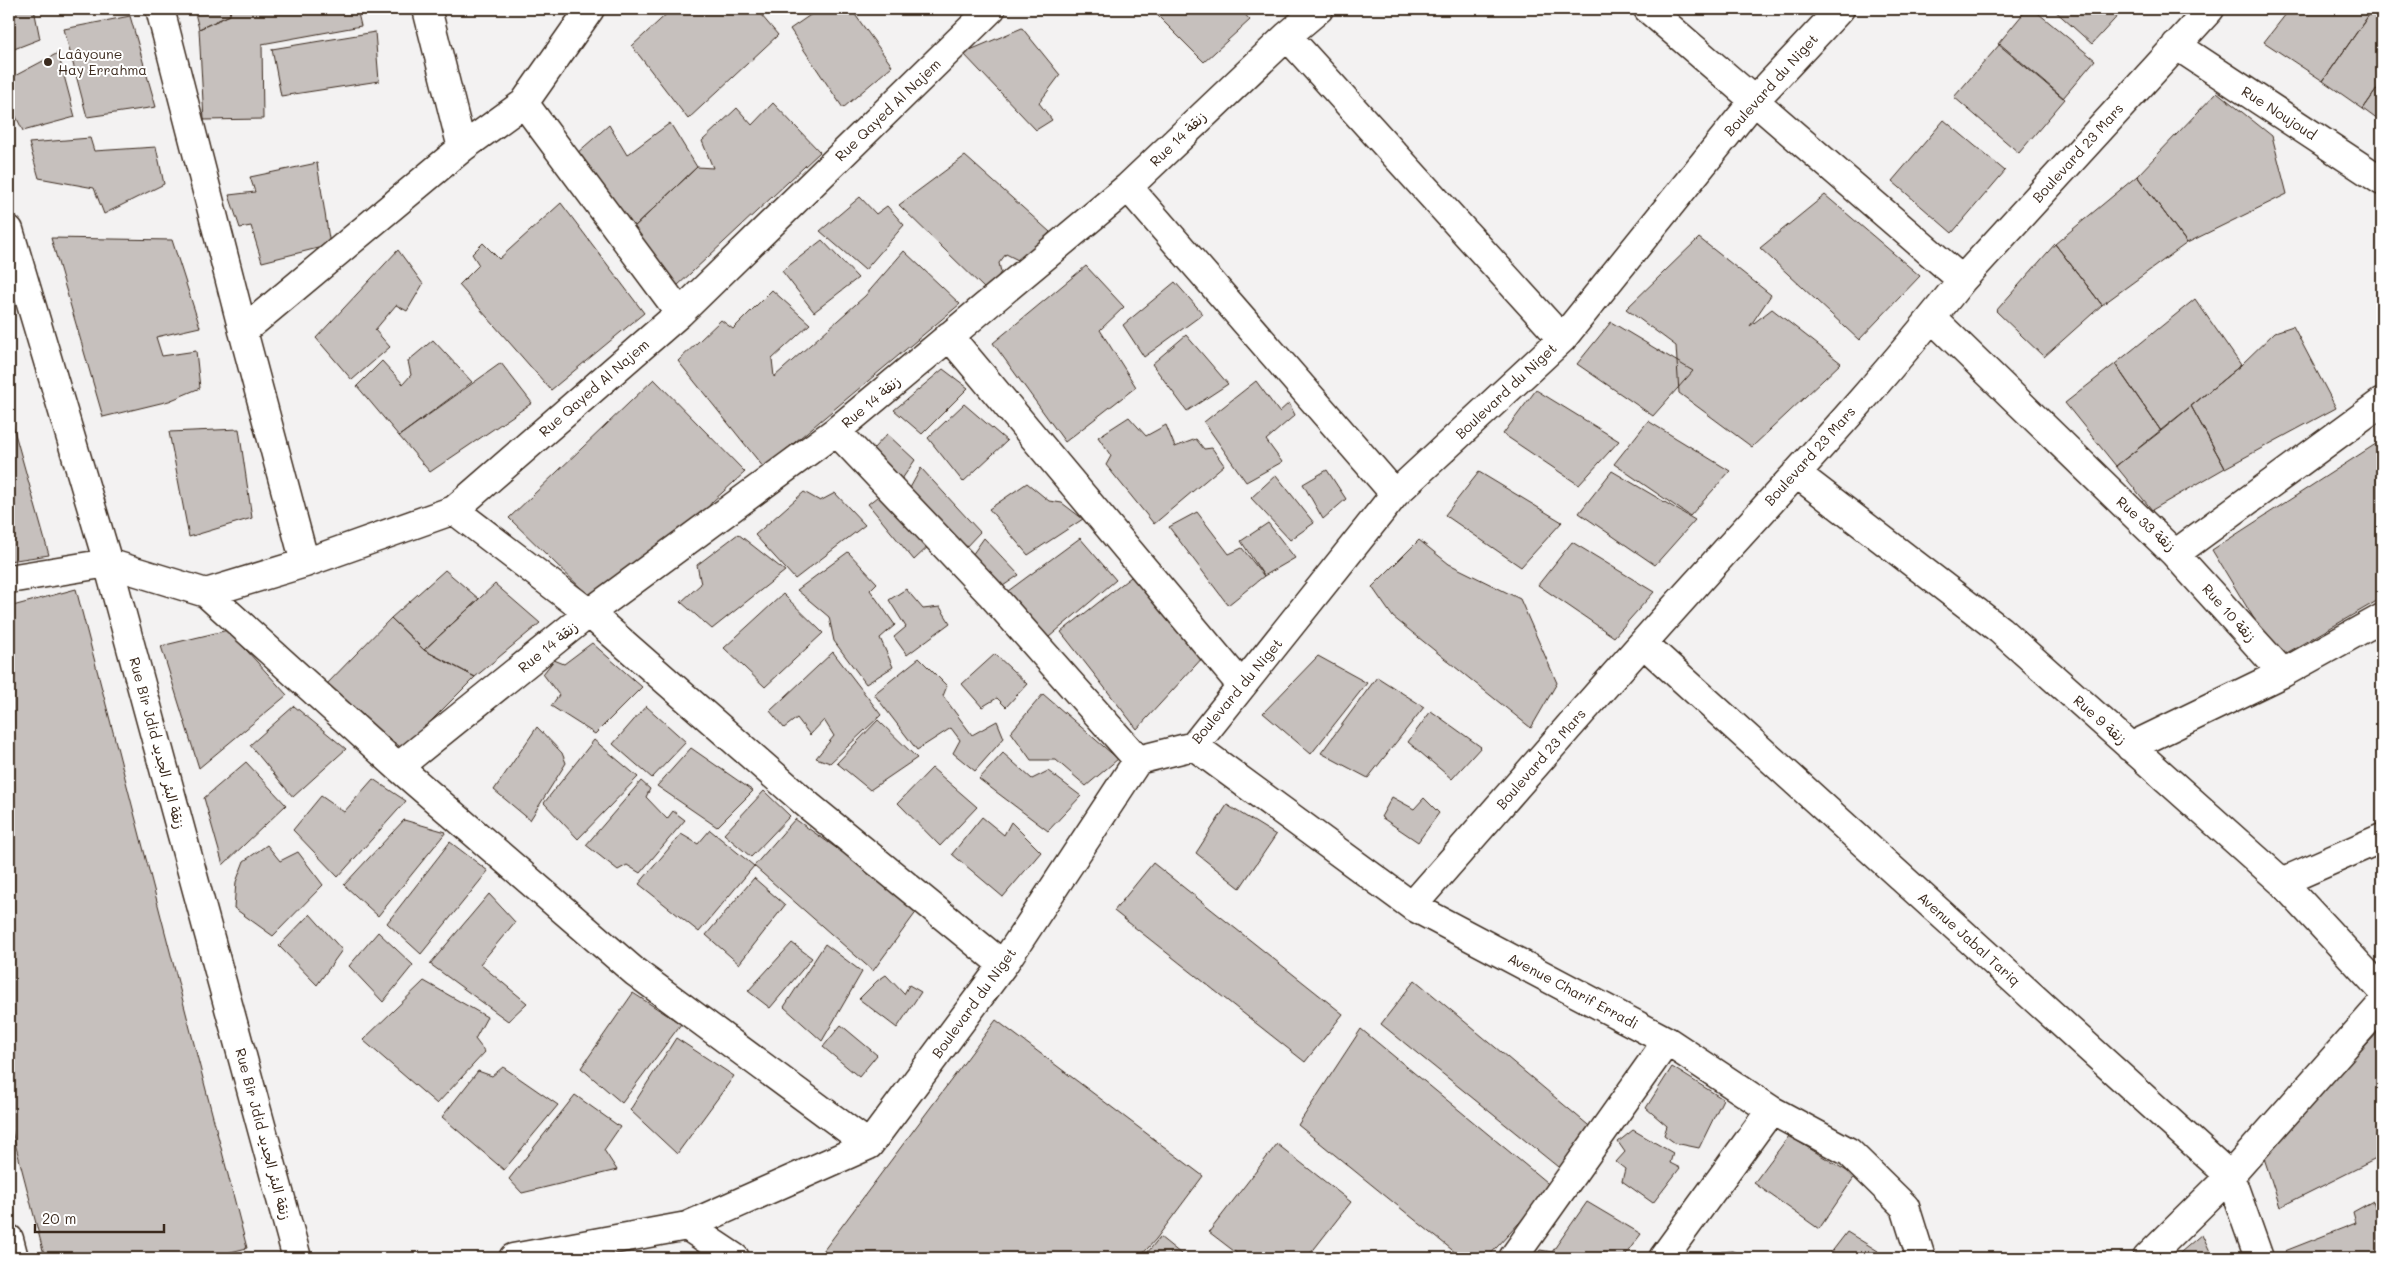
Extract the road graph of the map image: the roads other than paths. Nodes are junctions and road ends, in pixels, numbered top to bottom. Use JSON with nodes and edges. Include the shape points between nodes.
{"nodes":[{"id":1,"x":160,"y":9,"type":"edge"},
{"id":2,"x":427,"y":9,"type":"edge"},
{"id":3,"x":590,"y":9,"type":"edge"},
{"id":4,"x":991,"y":9,"type":"edge"},
{"id":5,"x":1319,"y":9,"type":"edge"},
{"id":6,"x":1648,"y":9,"type":"edge"},
{"id":7,"x":1840,"y":9,"type":"edge"},
{"id":8,"x":2210,"y":9,"type":"edge"},
{"id":9,"x":1287,"y":36,"type":"junction"},
{"id":10,"x":2176,"y":45,"type":"junction"},
{"id":11,"x":1753,"y":102,"type":"junction"},
{"id":12,"x":524,"y":103,"type":"junction"},
{"id":13,"x":462,"y":148,"type":"junction"},
{"id":14,"x":2382,"y":181,"type":"edge"},
{"id":15,"x":1128,"y":188,"type":"junction"},
{"id":16,"x":9,"y":230,"type":"edge"},
{"id":17,"x":1962,"y":280,"type":"junction"},
{"id":18,"x":680,"y":313,"type":"junction"},
{"id":19,"x":1932,"y":318,"type":"junction"},
{"id":20,"x":242,"y":331,"type":"junction"},
{"id":21,"x":949,"y":336,"type":"junction"},
{"id":22,"x":1562,"y":339,"type":"junction"},
{"id":23,"x":2382,"y":402,"type":"edge"},
{"id":24,"x":836,"y":431,"type":"junction"},
{"id":25,"x":1796,"y":473,"type":"junction"},
{"id":26,"x":1395,"y":494,"type":"junction"},
{"id":27,"x":454,"y":510,"type":"junction"},
{"id":28,"x":2175,"y":554,"type":"junction"},
{"id":29,"x":108,"y":563,"type":"junction"},
{"id":30,"x":306,"y":563,"type":"junction"},
{"id":31,"x":9,"y":579,"type":"edge"},
{"id":32,"x":206,"y":593,"type":"junction"},
{"id":33,"x":589,"y":613,"type":"junction"},
{"id":34,"x":2382,"y":618,"type":"edge"},
{"id":35,"x":1643,"y":643,"type":"junction"},
{"id":36,"x":2283,"y":673,"type":"junction"},
{"id":37,"x":1242,"y":686,"type":"junction"},
{"id":38,"x":1194,"y":746,"type":"junction"},
{"id":39,"x":2130,"y":747,"type":"junction"},
{"id":40,"x":1138,"y":760,"type":"junction"},
{"id":41,"x":398,"y":767,"type":"junction"},
{"id":42,"x":2382,"y":838,"type":"edge"},
{"id":43,"x":2282,"y":882,"type":"junction"},
{"id":44,"x":1412,"y":906,"type":"junction"},
{"id":45,"x":1003,"y":965,"type":"junction"},
{"id":46,"x":2382,"y":990,"type":"edge"},
{"id":47,"x":2382,"y":1004,"type":"edge"},
{"id":48,"x":1667,"y":1041,"type":"junction"},
{"id":49,"x":1771,"y":1110,"type":"junction"},
{"id":50,"x":870,"y":1145,"type":"junction"},
{"id":51,"x":2230,"y":1176,"type":"junction"},
{"id":52,"x":687,"y":1226,"type":"junction"},
{"id":53,"x":9,"y":1239,"type":"edge"},
{"id":54,"x":14,"y":1258,"type":"edge"},
{"id":55,"x":297,"y":1258,"type":"edge"},
{"id":56,"x":513,"y":1258,"type":"edge"},
{"id":57,"x":735,"y":1258,"type":"edge"},
{"id":58,"x":1513,"y":1258,"type":"edge"},
{"id":59,"x":1663,"y":1258,"type":"edge"},
{"id":60,"x":1921,"y":1258,"type":"edge"},
{"id":61,"x":2146,"y":1258,"type":"edge"},
{"id":62,"x":2259,"y":1258,"type":"edge"}],
"edges":[{"from":1,"to":20,"type":"street"},
{"from":2,"to":13,"type":"street"},
{"from":3,"to":12,"type":"street"},
{"from":4,"to":18,"type":"street","name":"Rue Qayed Al Najem"},
{"from":5,"to":9,"type":"street","name":"Rue 14 زنقة"},
{"from":6,"to":11,"type":"street"},
{"from":7,"to":11,"type":"street","name":"Boulevard du Niget"},
{"from":8,"to":10,"type":"street","name":"Boulevard 23 Mars"},
{"from":9,"to":15,"type":"street","name":"Rue 14 زنقة"},
{"from":9,"to":22,"type":"street"},
{"from":10,"to":14,"type":"street","name":"Rue Noujoud"},
{"from":10,"to":17,"type":"street","name":"Boulevard 23 Mars"},
{"from":11,"to":17,"type":"street"},
{"from":11,"to":22,"type":"street","name":"Boulevard du Niget"},
{"from":12,"to":13,"type":"street"},
{"from":12,"to":18,"type":"street"},
{"from":13,"to":20,"type":"street"},
{"from":15,"to":21,"type":"street","name":"Rue 14 زنقة"},
{"from":15,"to":26,"type":"street"},
{"from":16,"to":29,"type":"street","name":"Rue Bir Jdid زنقة البئر الجديد"},
{"from":17,"to":19,"type":"street","name":"Boulevard 23 Mars"},
{"from":18,"to":27,"type":"street","name":"Rue Qayed Al Najem"},
{"from":19,"to":25,"type":"street","name":"Boulevard 23 Mars"},
{"from":19,"to":28,"type":"street","name":"Rue 33 زنقة"},
{"from":20,"to":30,"type":"street"},
{"from":21,"to":24,"type":"street","name":"Rue 14 زنقة"},
{"from":21,"to":37,"type":"street"},
{"from":22,"to":26,"type":"street","name":"Boulevard du Niget"},
{"from":23,"to":28,"type":"street","name":"Rue 33 زنقة"},
{"from":24,"to":33,"type":"street","name":"Rue 14 زنقة"},
{"from":24,"to":40,"type":"street","via":[[990,593]]},
{"from":25,"to":35,"type":"street","name":"Boulevard 23 Mars"},
{"from":25,"to":39,"type":"street","name":"Rue 9 زنقة","via":[[2000,630]]},
{"from":26,"to":37,"type":"street","name":"Boulevard du Niget"},
{"from":27,"to":30,"type":"street","name":"Rue Qayed Al Najem"},
{"from":27,"to":33,"type":"street"},
{"from":28,"to":36,"type":"street","name":"Rue 10 زنقة"},
{"from":29,"to":31,"type":"street"},
{"from":29,"to":32,"type":"street"},
{"from":29,"to":55,"type":"street","name":"Rue Bir Jdid زنقة البئر الجديد"},
{"from":30,"to":32,"type":"street","name":"Rue Qayed Al Najem"},
{"from":32,"to":41,"type":"street"},
{"from":33,"to":41,"type":"street","name":"Rue 14 زنقة"},
{"from":33,"to":45,"type":"street","via":[[810,806]]},
{"from":34,"to":36,"type":"street"},
{"from":35,"to":44,"type":"street","name":"Boulevard 23 Mars"},
{"from":35,"to":51,"type":"street","name":"Avenue Jabal Tariq"},
{"from":36,"to":39,"type":"street"},
{"from":37,"to":38,"type":"street","name":"Boulevard du Niget"},
{"from":38,"to":40,"type":"street","name":"Boulevard du Niget"},
{"from":38,"to":44,"type":"street","name":"Avenue Charif Erradi"},
{"from":39,"to":43,"type":"street","name":"Rue 9 زنقة"},
{"from":40,"to":45,"type":"street","name":"Boulevard du Niget"},
{"from":41,"to":50,"type":"street","via":[[635,972]]},
{"from":42,"to":43,"type":"street"},
{"from":43,"to":46,"type":"street","name":"Rue 9 زنقة"},
{"from":44,"to":48,"type":"street","name":"Avenue Charif Erradi"},
{"from":45,"to":50,"type":"street","name":"Boulevard du Niget"},
{"from":47,"to":51,"type":"street"},
{"from":48,"to":49,"type":"street","name":"Avenue Charif Erradi"},
{"from":48,"to":58,"type":"street"},
{"from":49,"to":59,"type":"street"},
{"from":49,"to":60,"type":"street","name":"Avenue Charif Erradi","via":[[1849,1152],[1891,1193],[1905,1207]]},
{"from":50,"to":52,"type":"street","name":"Boulevard du Niget"},
{"from":51,"to":61,"type":"street"},
{"from":51,"to":62,"type":"street","name":"Avenue Jabal Tariq"},
{"from":52,"to":56,"type":"street","name":"Boulevard du Niget"},
{"from":52,"to":57,"type":"street"},
{"from":53,"to":54,"type":"street"}]}
